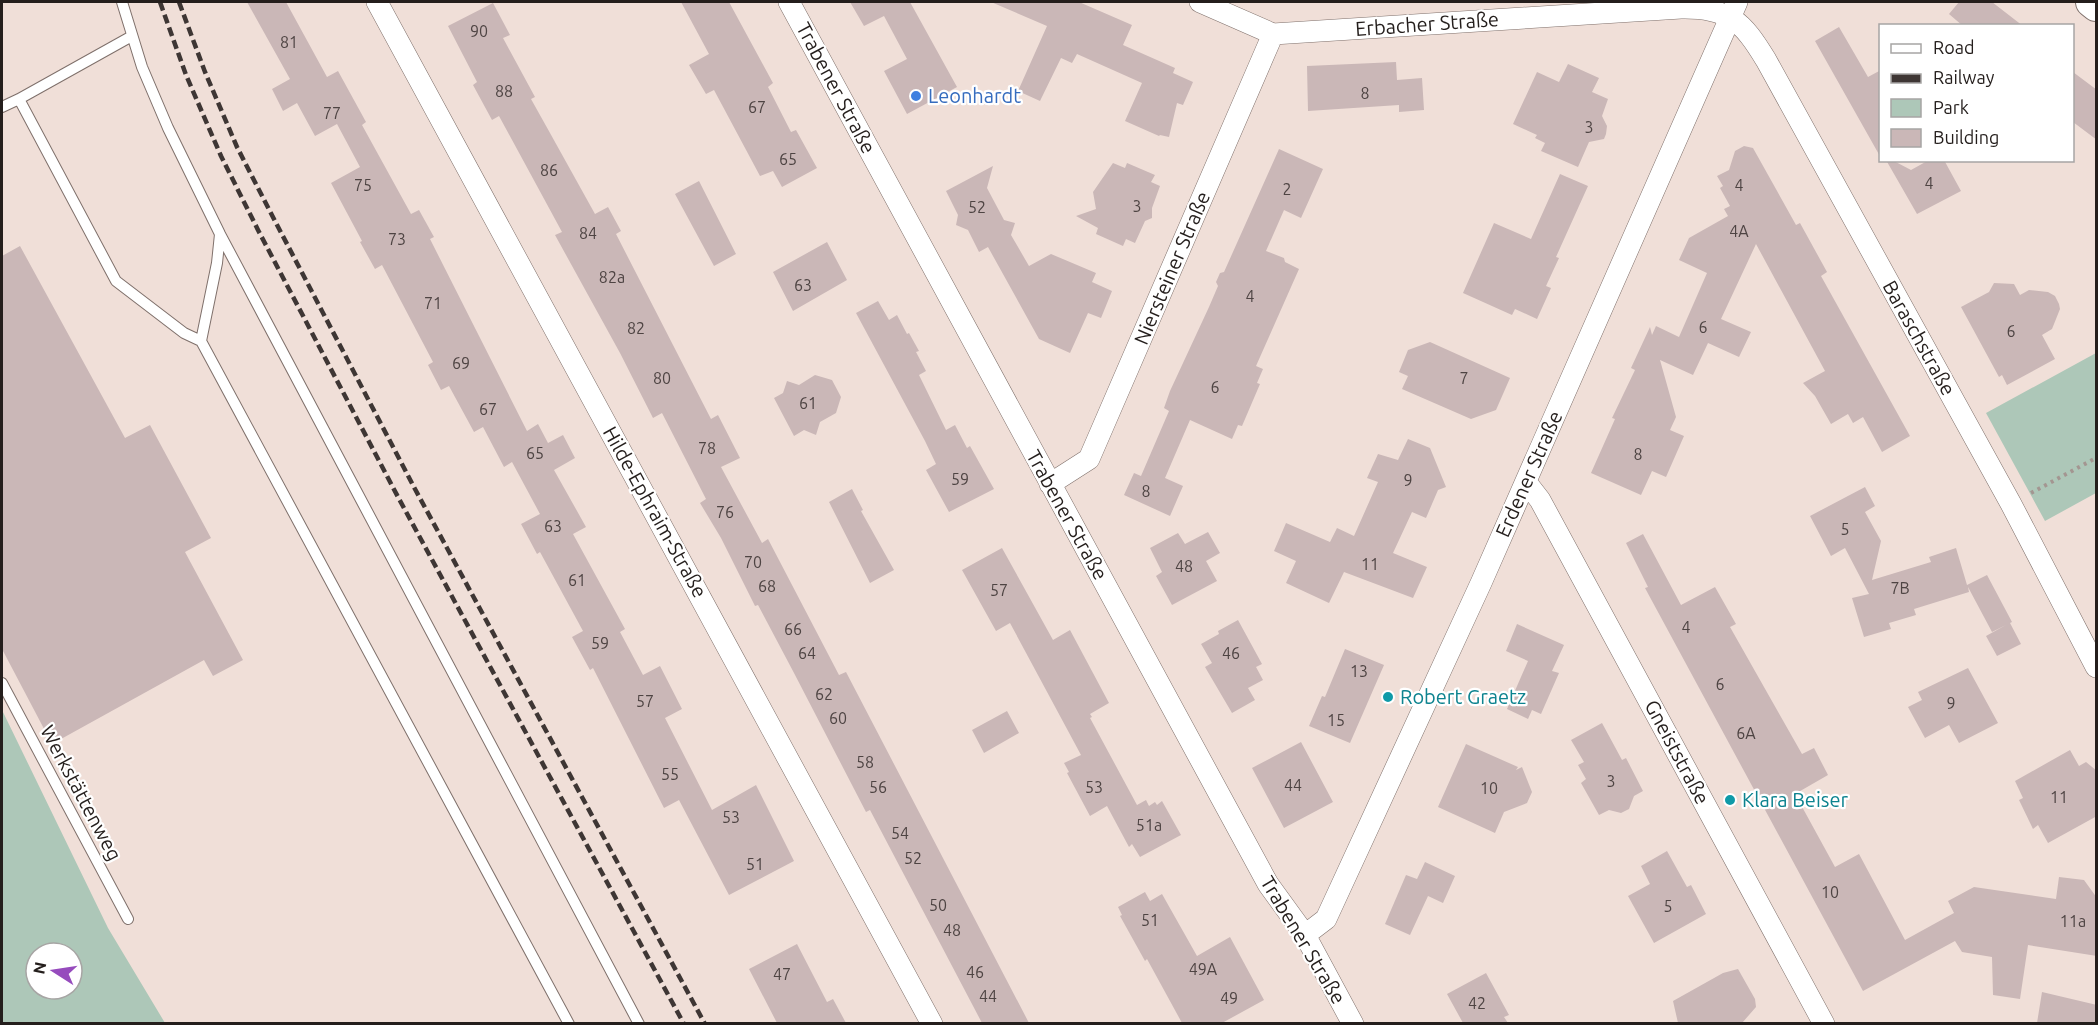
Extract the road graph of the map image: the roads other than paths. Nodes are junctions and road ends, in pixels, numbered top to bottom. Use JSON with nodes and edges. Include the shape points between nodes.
{"nodes":[{"id":1,"x":122,"y":2,"type":"edge"},
{"id":2,"x":377,"y":2,"type":"edge"},
{"id":3,"x":789,"y":2,"type":"edge"},
{"id":4,"x":1200,"y":2,"type":"edge"},
{"id":5,"x":2091,"y":2,"type":"edge"},
{"id":6,"x":2097,"y":6,"type":"edge"},
{"id":7,"x":1734,"y":9,"type":"edge"},
{"id":8,"x":1273,"y":34,"type":"junction"},
{"id":9,"x":132,"y":36,"type":"junction"},
{"id":10,"x":19,"y":99,"type":"junction"},
{"id":11,"x":2,"y":107,"type":"edge"},
{"id":12,"x":220,"y":234,"type":"junction"},
{"id":13,"x":201,"y":341,"type":"junction"},
{"id":14,"x":1526,"y":482,"type":"junction"},
{"id":15,"x":1050,"y":484,"type":"junction"},
{"id":16,"x":2097,"y":667,"type":"edge"},
{"id":17,"x":2,"y":683,"type":"edge"},
{"id":18,"x":128,"y":919,"type":"dead end"},
{"id":19,"x":1305,"y":935,"type":"junction"},
{"id":20,"x":569,"y":1023,"type":"edge"},
{"id":21,"x":639,"y":1023,"type":"edge"},
{"id":22,"x":932,"y":1023,"type":"edge"},
{"id":23,"x":1353,"y":1023,"type":"edge"},
{"id":24,"x":1824,"y":1023,"type":"edge"}],
"edges":[{"from":1,"to":9,"type":"lane"},
{"from":2,"to":22,"type":"street","name":"Hilde-Ephraim-Straße"},
{"from":3,"to":15,"type":"street","name":"Trabener Straße"},
{"from":4,"to":8,"type":"street","name":"Erbacher Straße"},
{"from":5,"to":6,"type":"main road"},
{"from":7,"to":8,"type":"street","name":"Erbacher Straße","via":[[1681,8]]},
{"from":7,"to":14,"type":"street","name":"Erdener Straße"},
{"from":7,"to":16,"type":"street","name":"Baraschstraße","via":[[1766,60],[2011,504]]},
{"from":8,"to":15,"type":"street","name":"Niersteiner Straße","via":[[1089,459]]},
{"from":9,"to":10,"type":"lane"},
{"from":9,"to":12,"type":"lane","via":[[168,128]]},
{"from":10,"to":11,"type":"lane"},
{"from":10,"to":13,"type":"lane","via":[[116,281],[184,333]]},
{"from":12,"to":13,"type":"lane"},
{"from":12,"to":21,"type":"lane"},
{"from":13,"to":20,"type":"lane"},
{"from":14,"to":19,"type":"street","name":"Erdener Straße","via":[[1326,919]]},
{"from":14,"to":24,"type":"street","name":"Gneiststraße","via":[[1540,500]]},
{"from":15,"to":19,"type":"street","name":"Trabener Straße","via":[[1268,884]]},
{"from":17,"to":18,"type":"lane","name":"Werkstättenweg"},
{"from":19,"to":23,"type":"street","name":"Trabener Straße"}]}
